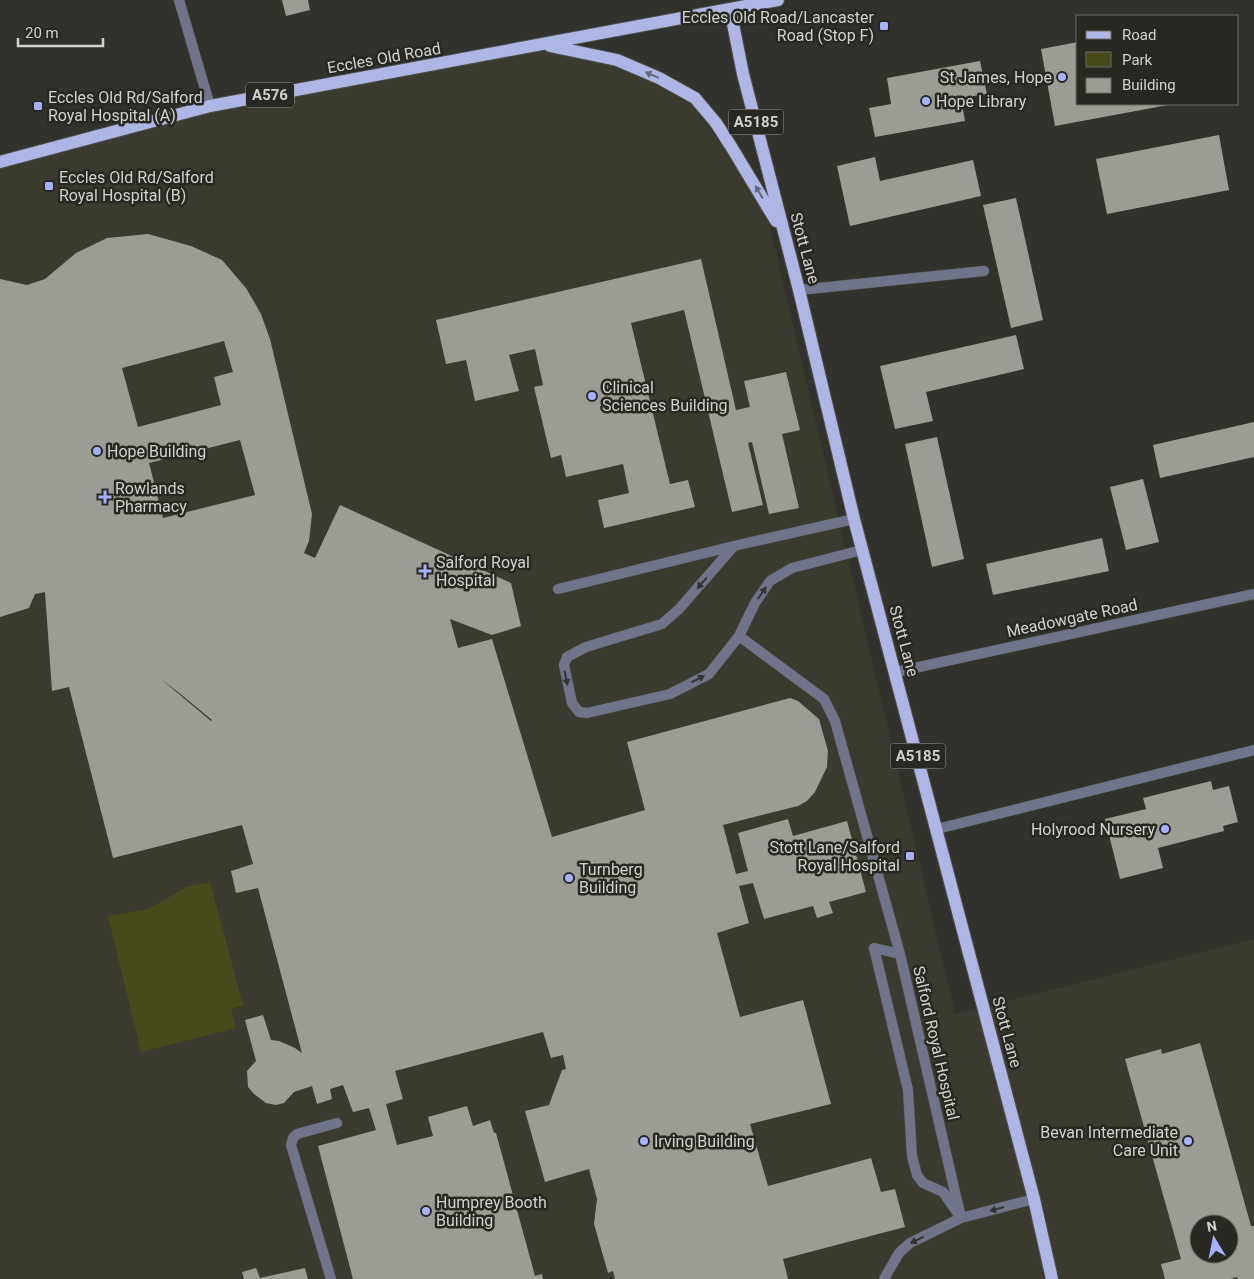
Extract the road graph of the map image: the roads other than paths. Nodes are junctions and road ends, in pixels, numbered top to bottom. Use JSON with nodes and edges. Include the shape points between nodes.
{"nodes":[{"id":1,"x":179,"y":0,"type":"edge"},
{"id":2,"x":778,"y":0,"type":"edge"},
{"id":3,"x":730,"y":9,"type":"junction"},
{"id":4,"x":543,"y":45,"type":"junction"},
{"id":5,"x":210,"y":106,"type":"junction"},
{"id":6,"x":0,"y":162,"type":"edge"},
{"id":7,"x":784,"y":234,"type":"junction"},
{"id":8,"x":984,"y":271,"type":"dead end"},
{"id":9,"x":799,"y":290,"type":"junction"},
{"id":10,"x":854,"y":519,"type":"junction"},
{"id":11,"x":734,"y":546,"type":"junction"},
{"id":12,"x":862,"y":550,"type":"junction"},
{"id":13,"x":558,"y":589,"type":"dead end"},
{"id":14,"x":1254,"y":594,"type":"edge"},
{"id":15,"x":739,"y":636,"type":"junction"},
{"id":16,"x":896,"y":672,"type":"junction"},
{"id":17,"x":1254,"y":750,"type":"edge"},
{"id":18,"x":936,"y":829,"type":"junction"},
{"id":19,"x":900,"y":954,"type":"junction"},
{"id":20,"x":337,"y":1123,"type":"dead end"},
{"id":21,"x":1034,"y":1199,"type":"junction"},
{"id":22,"x":961,"y":1218,"type":"junction"},
{"id":23,"x":331,"y":1279,"type":"edge"},
{"id":24,"x":884,"y":1279,"type":"edge"},
{"id":25,"x":1052,"y":1279,"type":"edge"}],
"edges":[{"from":1,"to":5,"type":"street"},
{"from":2,"to":3,"type":"main road","name":"Eccles Old Road","number":"A576"},
{"from":3,"to":4,"type":"main road","name":"Eccles Old Road","number":"A576"},
{"from":3,"to":7,"type":"main road","name":"Stott Lane","number":"A5185","via":[[743,74]]},
{"from":4,"to":5,"type":"main road","name":"Eccles Old Road","number":"A576"},
{"from":7,"to":4,"type":"main road","one_way":true,"via":[[732,148],[695,98],[617,60]]},
{"from":5,"to":6,"type":"main road","name":"Eccles Old Road","number":"A576"},
{"from":7,"to":9,"type":"main road","name":"Stott Lane","number":"A5185"},
{"from":8,"to":9,"type":"street"},
{"from":9,"to":10,"type":"main road","name":"Stott Lane","number":"A5185"},
{"from":10,"to":11,"type":"street"},
{"from":10,"to":12,"type":"main road","name":"Stott Lane","number":"A5185"},
{"from":11,"to":13,"type":"street"},
{"from":11,"to":15,"type":"street","one_way":true,"via":[[662,624],[567,657],[564,665],[572,703],[579,712],[587,713],[670,694],[708,674]]},
{"from":15,"to":12,"type":"street","one_way":true,"via":[[770,581],[792,568]]},
{"from":12,"to":16,"type":"main road","name":"Stott Lane","number":"A5185"},
{"from":14,"to":16,"type":"street","name":"Meadowgate Road"},
{"from":15,"to":19,"type":"street","via":[[824,699],[835,721]]},
{"from":16,"to":18,"type":"main road","name":"Stott Lane","number":"A5185"},
{"from":17,"to":18,"type":"street"},
{"from":18,"to":21,"type":"main road","name":"Stott Lane","number":"A5185"},
{"from":19,"to":22,"type":"street","name":"Salford Royal Hospital"},
{"from":19,"to":22,"type":"street","name":"Salford Royal Hospital","via":[[874,948],[908,1090],[912,1156],[922,1183],[943,1192]]},
{"from":20,"to":23,"type":"street","via":[[297,1134],[291,1145]]},
{"from":21,"to":22,"type":"street","one_way":true},
{"from":21,"to":25,"type":"main road","name":"Stott Lane","number":"A5185"},
{"from":22,"to":24,"type":"street","one_way":true,"via":[[910,1243],[899,1253]]}]}
